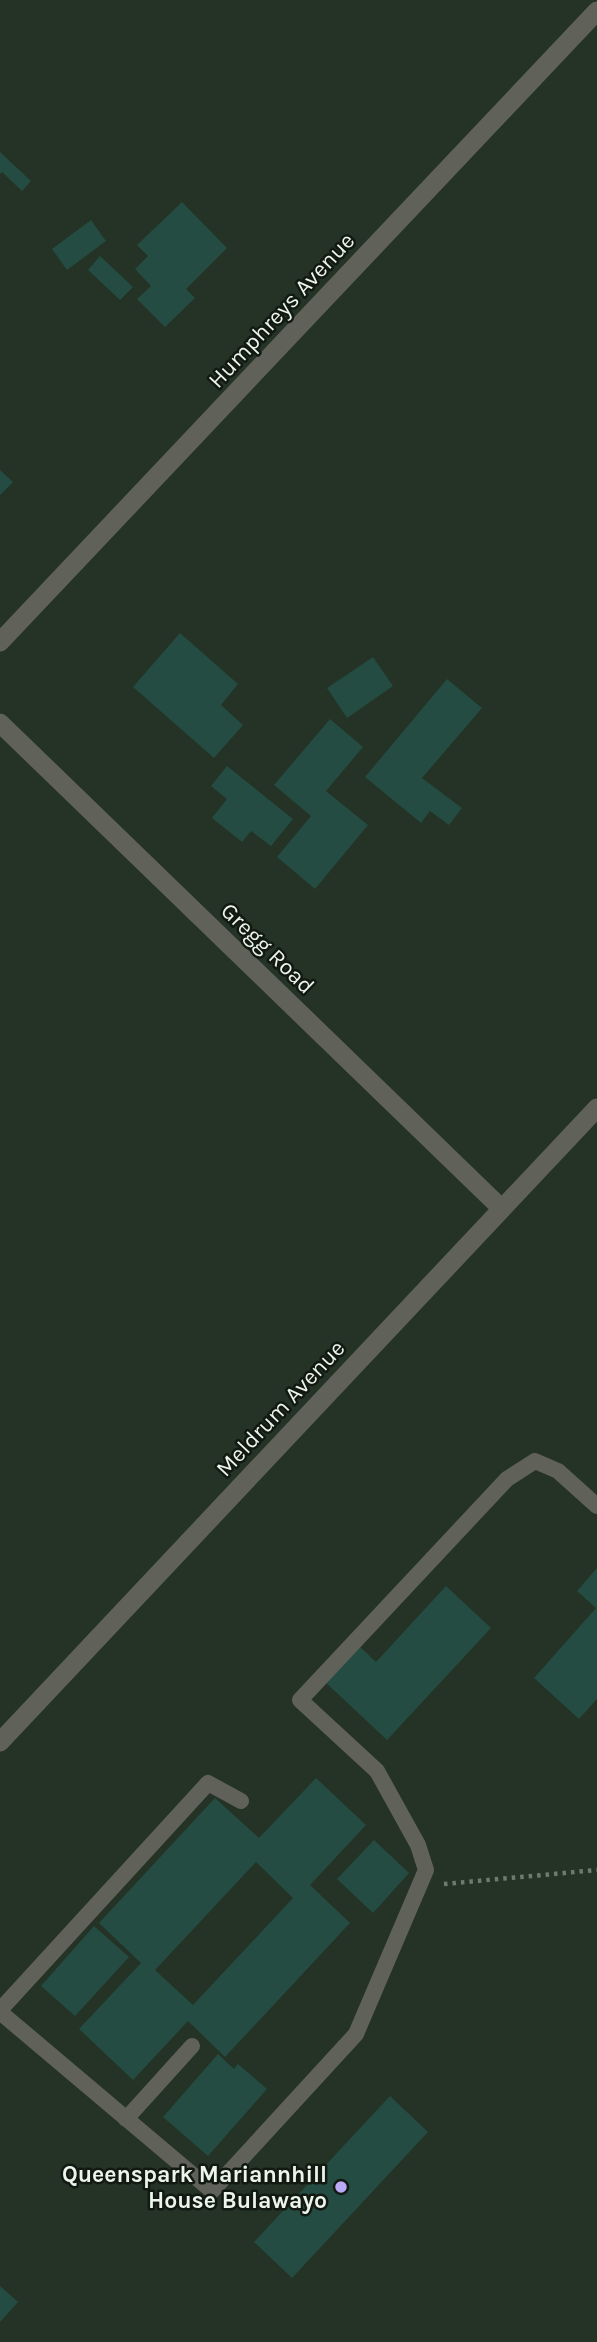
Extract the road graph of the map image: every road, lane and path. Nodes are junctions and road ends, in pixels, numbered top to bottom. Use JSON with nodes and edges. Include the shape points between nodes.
{"nodes":[{"id":1,"x":597,"y":11,"type":"edge"},
{"id":2,"x":0,"y":642,"type":"edge"},
{"id":3,"x":0,"y":723,"type":"edge"},
{"id":4,"x":597,"y":1108,"type":"edge"},
{"id":5,"x":501,"y":1208,"type":"junction"},
{"id":6,"x":597,"y":1507,"type":"edge"},
{"id":7,"x":0,"y":1742,"type":"edge"},
{"id":8,"x":241,"y":1801,"type":"dead end"},
{"id":9,"x":597,"y":1870,"type":"edge"},
{"id":10,"x":419,"y":1886,"type":"junction"},
{"id":11,"x":0,"y":2011,"type":"edge"},
{"id":12,"x":192,"y":2046,"type":"dead end"},
{"id":13,"x":126,"y":2119,"type":"junction"}],
"edges":[{"from":1,"to":2,"type":"street","name":"Humphreys Avenue"},
{"from":3,"to":5,"type":"street","name":"Gregg Road"},
{"from":4,"to":5,"type":"street","name":"Meldrum Avenue"},
{"from":5,"to":7,"type":"street","name":"Meldrum Avenue"},
{"from":6,"to":10,"type":"lane","via":[[558,1471],[535,1461],[507,1479],[300,1700],[377,1771],[418,1844],[426,1870]]},
{"from":8,"to":11,"type":"lane","via":[[208,1783]]},
{"from":9,"to":10,"type":"path"},
{"from":10,"to":13,"type":"lane","via":[[356,2034],[212,2192]]},
{"from":11,"to":13,"type":"lane"},
{"from":12,"to":13,"type":"lane"}]}
